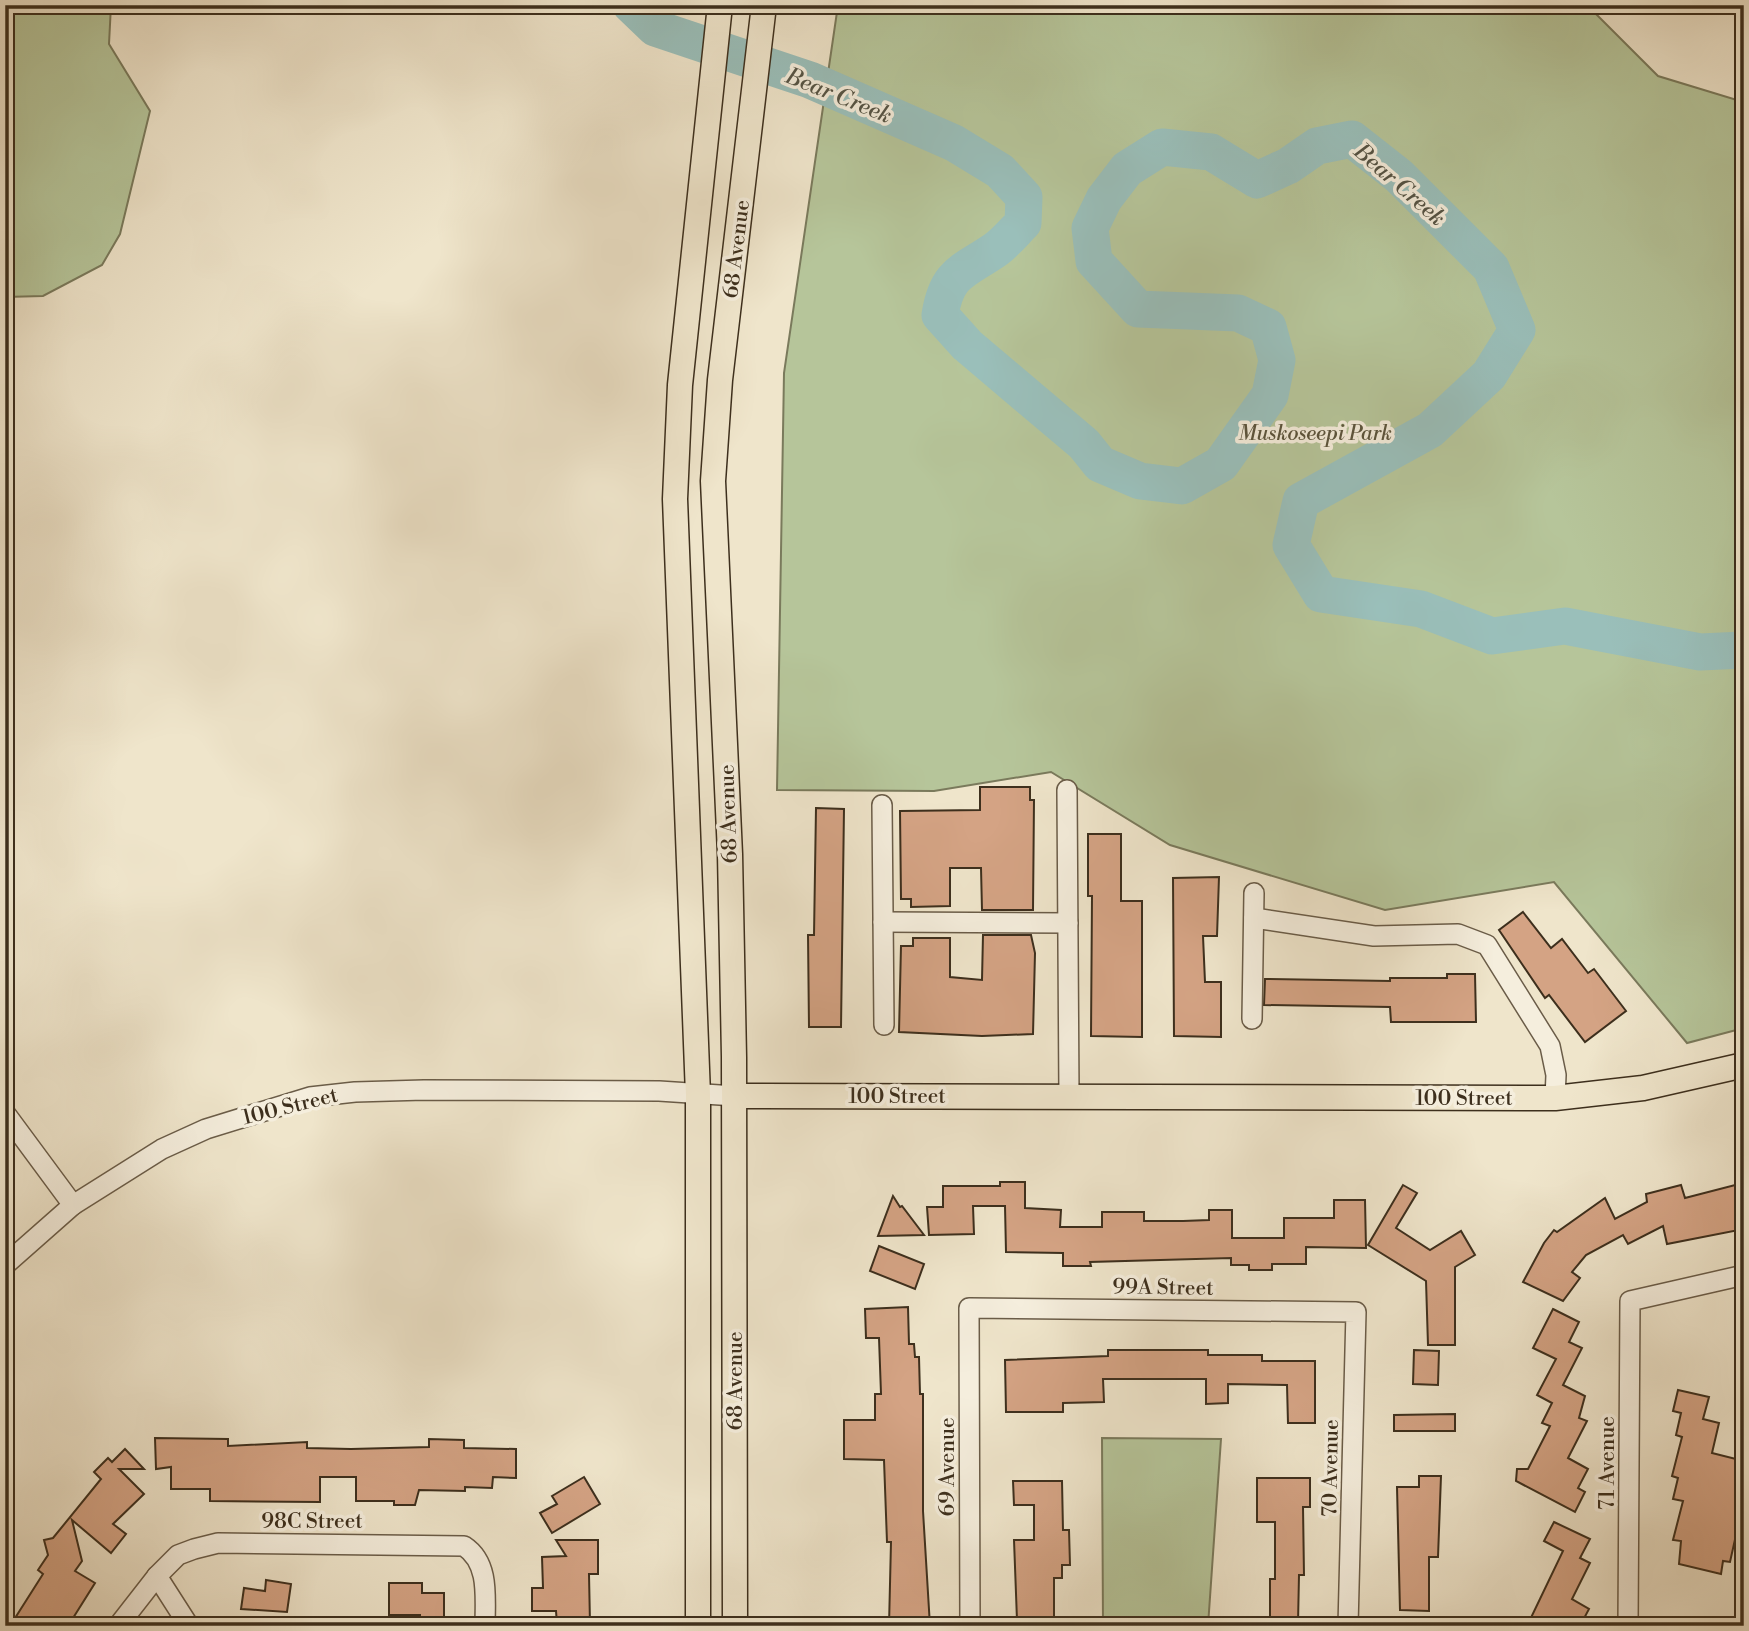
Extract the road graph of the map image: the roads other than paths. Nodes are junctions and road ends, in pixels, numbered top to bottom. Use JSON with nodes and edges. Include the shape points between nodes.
{"nodes":[{"id":1,"x":720,"y":5,"type":"edge"},
{"id":2,"x":764,"y":5,"type":"edge"},
{"id":3,"x":1067,"y":790,"type":"dead end"},
{"id":4,"x":882,"y":805,"type":"dead end"},
{"id":5,"x":1254,"y":893,"type":"dead end"},
{"id":6,"x":1254,"y":918,"type":"junction"},
{"id":7,"x":883,"y":922,"type":"junction"},
{"id":8,"x":1068,"y":923,"type":"junction"},
{"id":9,"x":1252,"y":1019,"type":"dead end"},
{"id":10,"x":884,"y":1025,"type":"dead end"},
{"id":11,"x":1744,"y":1065,"type":"edge"},
{"id":12,"x":698,"y":1095,"type":"junction"},
{"id":13,"x":735,"y":1096,"type":"junction"},
{"id":14,"x":1069,"y":1096,"type":"junction"},
{"id":15,"x":1555,"y":1098,"type":"junction"},
{"id":16,"x":5,"y":1113,"type":"edge"},
{"id":17,"x":73,"y":1205,"type":"junction"},
{"id":18,"x":5,"y":1265,"type":"edge"},
{"id":19,"x":1744,"y":1275,"type":"edge"},
{"id":20,"x":969,"y":1308,"type":"joint"},
{"id":21,"x":1356,"y":1311,"type":"joint"},
{"id":22,"x":157,"y":1576,"type":"junction"},
{"id":23,"x":118,"y":1626,"type":"edge"},
{"id":24,"x":189,"y":1626,"type":"edge"},
{"id":25,"x":485,"y":1626,"type":"edge"},
{"id":26,"x":698,"y":1626,"type":"edge"},
{"id":27,"x":735,"y":1626,"type":"edge"},
{"id":28,"x":970,"y":1626,"type":"edge"},
{"id":29,"x":1348,"y":1626,"type":"edge"},
{"id":30,"x":1628,"y":1626,"type":"edge"}],
"edges":[{"from":1,"to":12,"type":"main road","name":"68 Avenue","via":[[680,385],[675,499]]},
{"from":2,"to":13,"type":"main road","name":"68 Avenue","via":[[720,380],[713,481]]},
{"from":3,"to":8,"type":"street"},
{"from":4,"to":7,"type":"street"},
{"from":5,"to":6,"type":"street"},
{"from":6,"to":9,"type":"street"},
{"from":6,"to":15,"type":"street","via":[[1374,936],[1458,934],[1487,945],[1550,1046]]},
{"from":7,"to":8,"type":"street"},
{"from":7,"to":10,"type":"street"},
{"from":8,"to":14,"type":"street"},
{"from":11,"to":15,"type":"main road","name":"100 Street","via":[[1643,1088]]},
{"from":12,"to":13,"type":"street","name":"100 Street"},
{"from":12,"to":17,"type":"street","name":"100 Street","via":[[424,1090],[310,1097],[206,1129],[162,1149]]},
{"from":12,"to":26,"type":"main road","name":"68 Avenue"},
{"from":13,"to":14,"type":"main road","name":"100 Street"},
{"from":13,"to":27,"type":"main road","name":"68 Avenue"},
{"from":14,"to":15,"type":"main road","name":"100 Street"},
{"from":16,"to":17,"type":"street"},
{"from":17,"to":18,"type":"street","name":"100 Street"},
{"from":19,"to":30,"type":"street","name":"71 Avenue","via":[[1630,1301]]},
{"from":20,"to":21,"type":"street","name":"99A Street"},
{"from":20,"to":28,"type":"street","name":"69 Avenue"},
{"from":21,"to":29,"type":"street","name":"70 Avenue"},
{"from":22,"to":23,"type":"street","name":"98C Street"},
{"from":22,"to":24,"type":"street"},
{"from":22,"to":25,"type":"street","name":"98C Street","via":[[178,1555],[218,1543],[464,1546],[475,1553],[485,1584]]}]}
